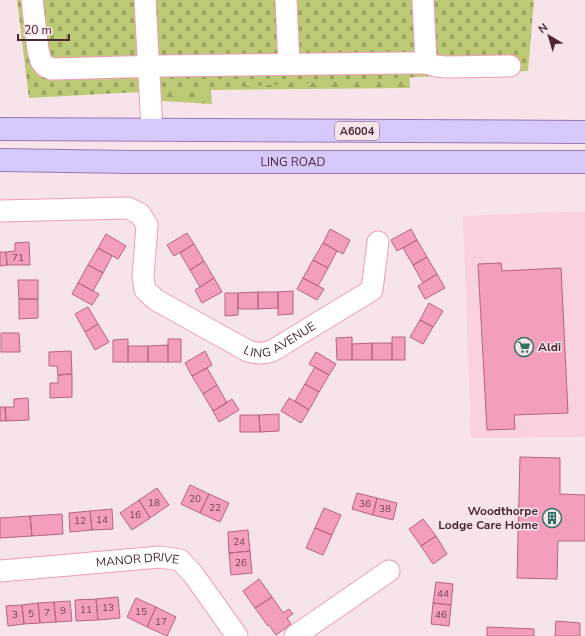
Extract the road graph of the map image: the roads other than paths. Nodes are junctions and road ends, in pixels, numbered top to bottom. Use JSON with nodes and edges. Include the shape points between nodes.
{"nodes":[{"id":1,"x":32,"y":0,"type":"edge"},
{"id":2,"x":145,"y":0,"type":"edge"},
{"id":3,"x":286,"y":0,"type":"edge"},
{"id":4,"x":423,"y":0,"type":"edge"},
{"id":5,"x":288,"y":64,"type":"junction"},
{"id":6,"x":426,"y":64,"type":"junction"},
{"id":7,"x":149,"y":66,"type":"junction"},
{"id":8,"x":510,"y":66,"type":"dead end"},
{"id":9,"x":0,"y":129,"type":"edge"},
{"id":10,"x":152,"y":130,"type":"junction"},
{"id":11,"x":585,"y":132,"type":"edge"},
{"id":12,"x":0,"y":160,"type":"edge"},
{"id":13,"x":585,"y":162,"type":"edge"},
{"id":14,"x":0,"y":211,"type":"edge"},
{"id":15,"x":378,"y":242,"type":"dead end"},
{"id":16,"x":0,"y":571,"type":"edge"},
{"id":17,"x":389,"y":571,"type":"dead end"},
{"id":18,"x":237,"y":636,"type":"edge"},
{"id":19,"x":295,"y":636,"type":"edge"}],
"edges":[{"from":1,"to":7,"type":"street","via":[[38,50],[45,66],[52,69]]},
{"from":2,"to":7,"type":"street"},
{"from":3,"to":5,"type":"street"},
{"from":4,"to":6,"type":"street"},
{"from":5,"to":6,"type":"street"},
{"from":5,"to":7,"type":"street"},
{"from":6,"to":8,"type":"street","via":[[446,67]]},
{"from":7,"to":10,"type":"street"},
{"from":9,"to":10,"type":"main road","number":"A6004"},
{"from":10,"to":11,"type":"main road","number":"A6004"},
{"from":12,"to":13,"type":"main road","name":"LING ROAD"},
{"from":14,"to":15,"type":"street","name":"LING AVENUE","via":[[128,208],[140,214],[147,225],[140,293],[256,354],[272,351],[372,290]]},
{"from":16,"to":18,"type":"street","name":"MANOR DRIVE","via":[[160,557],[180,560],[194,574]]},
{"from":17,"to":19,"type":"street"}]}
